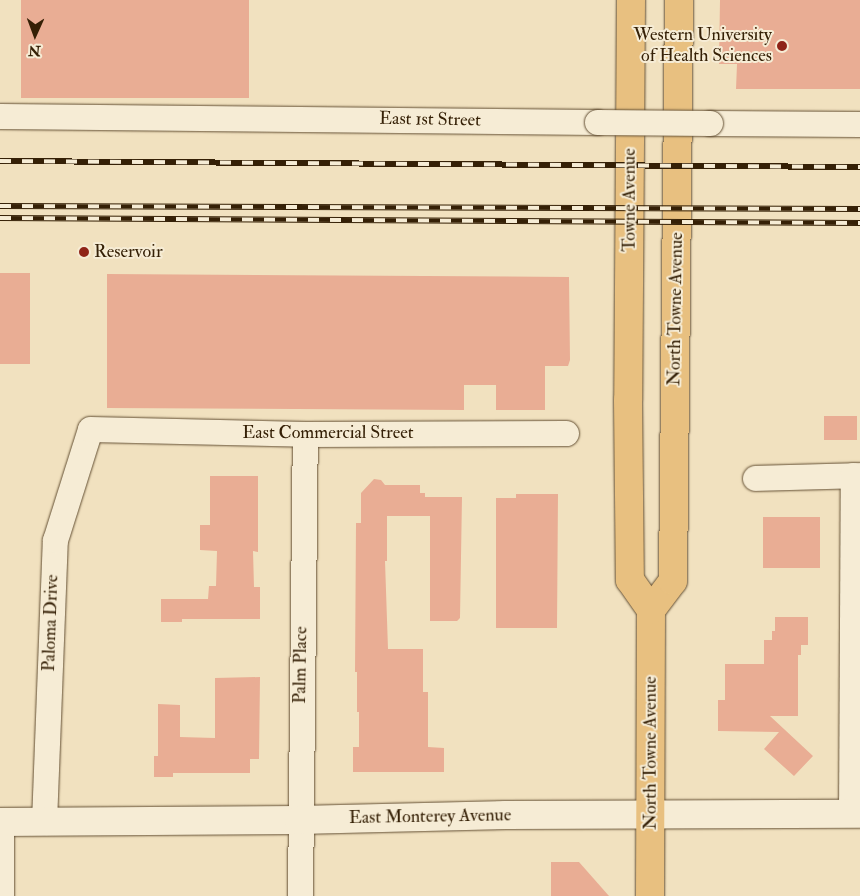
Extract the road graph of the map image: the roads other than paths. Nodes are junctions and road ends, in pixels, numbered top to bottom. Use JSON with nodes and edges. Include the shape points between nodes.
{"nodes":[{"id":1,"x":631,"y":0,"type":"edge"},
{"id":2,"x":679,"y":0,"type":"edge"},
{"id":3,"x":0,"y":116,"type":"edge"},
{"id":4,"x":860,"y":124,"type":"edge"},
{"id":5,"x":90,"y":429,"type":"joint"},
{"id":6,"x":566,"y":433,"type":"dead end"},
{"id":7,"x":305,"y":434,"type":"junction"},
{"id":8,"x":856,"y":474,"type":"edge"},
{"id":9,"x":755,"y":478,"type":"dead end"},
{"id":10,"x":651,"y":610,"type":"junction"},
{"id":11,"x":650,"y":814,"type":"junction"},
{"id":12,"x":856,"y":814,"type":"edge"},
{"id":13,"x":299,"y":820,"type":"junction"},
{"id":14,"x":0,"y":822,"type":"edge"},
{"id":15,"x":44,"y":822,"type":"junction"},
{"id":16,"x":0,"y":896,"type":"edge"},
{"id":17,"x":300,"y":896,"type":"edge"},
{"id":18,"x":650,"y":896,"type":"edge"}],
"edges":[{"from":1,"to":10,"type":"main road","name":"Towne Avenue","via":[[630,580]]},
{"from":2,"to":10,"type":"main road","name":"North Towne Avenue","via":[[673,581]]},
{"from":3,"to":4,"type":"street","name":"East 1st Street","bridge":true},
{"from":5,"to":7,"type":"street","name":"East Commercial Street"},
{"from":5,"to":15,"type":"street","name":"Paloma Drive","via":[[54,540]]},
{"from":6,"to":7,"type":"street","name":"East Commercial Street"},
{"from":7,"to":13,"type":"street","name":"Palm Place"},
{"from":8,"to":9,"type":"street"},
{"from":8,"to":12,"type":"street"},
{"from":10,"to":11,"type":"main road","name":"North Towne Avenue"},
{"from":11,"to":12,"type":"street","name":"East Monterey Avenue"},
{"from":11,"to":13,"type":"street","name":"East Monterey Avenue"},
{"from":11,"to":18,"type":"main road","name":"North Towne Avenue"},
{"from":13,"to":15,"type":"street","name":"East Monterey Avenue"},
{"from":13,"to":17,"type":"street","name":"Palm Place"},
{"from":14,"to":15,"type":"street","name":"East Monterey Avenue"},
{"from":14,"to":16,"type":"street"}]}
